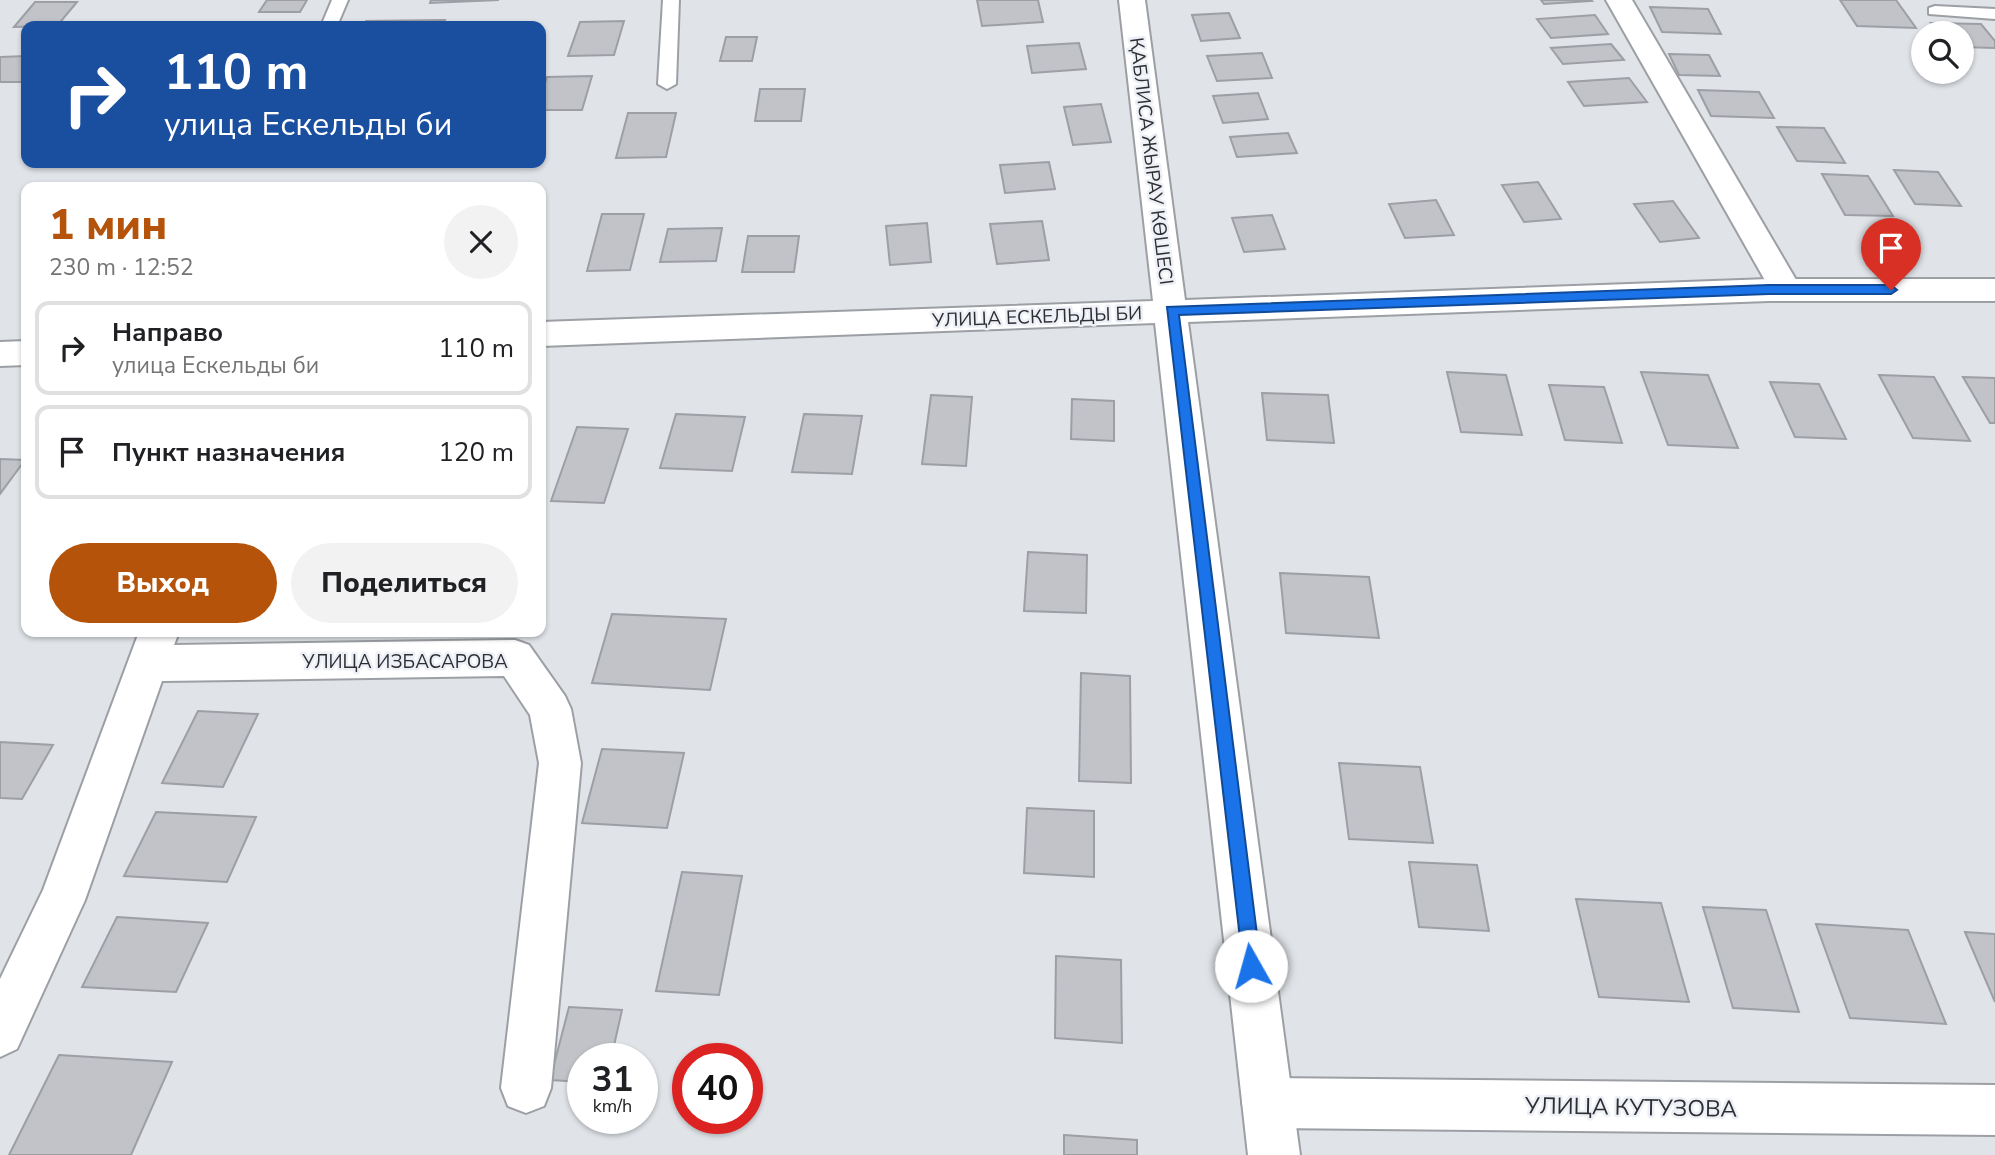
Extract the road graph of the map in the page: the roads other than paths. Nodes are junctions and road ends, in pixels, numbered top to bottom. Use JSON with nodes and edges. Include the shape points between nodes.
{"nodes":[{"id":1,"x":340,"y":0,"type":"edge"},
{"id":2,"x":671,"y":0,"type":"edge"},
{"id":3,"x":1132,"y":0,"type":"edge"},
{"id":4,"x":1619,"y":0,"type":"edge"},
{"id":5,"x":1935,"y":11,"type":"dead end"},
{"id":6,"x":1995,"y":14,"type":"edge"},
{"id":7,"x":331,"y":21,"type":"edge"},
{"id":8,"x":667,"y":84,"type":"dead end"},
{"id":9,"x":1786,"y":290,"type":"junction"},
{"id":10,"x":1995,"y":290,"type":"edge"},
{"id":11,"x":1171,"y":311,"type":"junction"},
{"id":12,"x":546,"y":334,"type":"edge"},
{"id":13,"x":21,"y":353,"type":"edge"},
{"id":14,"x":0,"y":354,"type":"edge"},
{"id":15,"x":154,"y":647,"type":"edge"},
{"id":16,"x":0,"y":1032,"type":"edge"},
{"id":17,"x":526,"y":1088,"type":"dead end"},
{"id":18,"x":1268,"y":1103,"type":"junction"},
{"id":19,"x":1995,"y":1110,"type":"edge"},
{"id":20,"x":1274,"y":1155,"type":"edge"}],
"edges":[{"from":1,"to":7,"type":"lane"},
{"from":2,"to":8,"type":"lane"},
{"from":3,"to":11,"type":"street","name":"ҚАБЛИСА ЖЫРАУ КӨШЕСІ"},
{"from":4,"to":9,"type":"street"},
{"from":5,"to":6,"type":"lane"},
{"from":9,"to":10,"type":"street","name":"УЛИЦА ЕСКЕЛЬДЫ БИ"},
{"from":9,"to":11,"type":"street","name":"УЛИЦА ЕСКЕЛЬДЫ БИ"},
{"from":11,"to":12,"type":"street","name":"УЛИЦА ЕСКЕЛЬДЫ БИ"},
{"from":11,"to":18,"type":"street","name":"ҚАБЛИСА ЖЫРАУ КӨШЕСІ"},
{"from":13,"to":14,"type":"street"},
{"from":15,"to":16,"type":"street","name":"УЛИЦА ИЗБАСАРОВА","via":[[62,900]]},
{"from":15,"to":17,"type":"street","name":"УЛИЦА ИЗБАСАРОВА","via":[[515,659],[550,709],[559,763]]},
{"from":18,"to":19,"type":"street","name":"УЛИЦА КУТУЗОВА"},
{"from":18,"to":20,"type":"street","name":"ҚАБЛИСА ЖЫРАУ КӨШЕСІ"}]}
